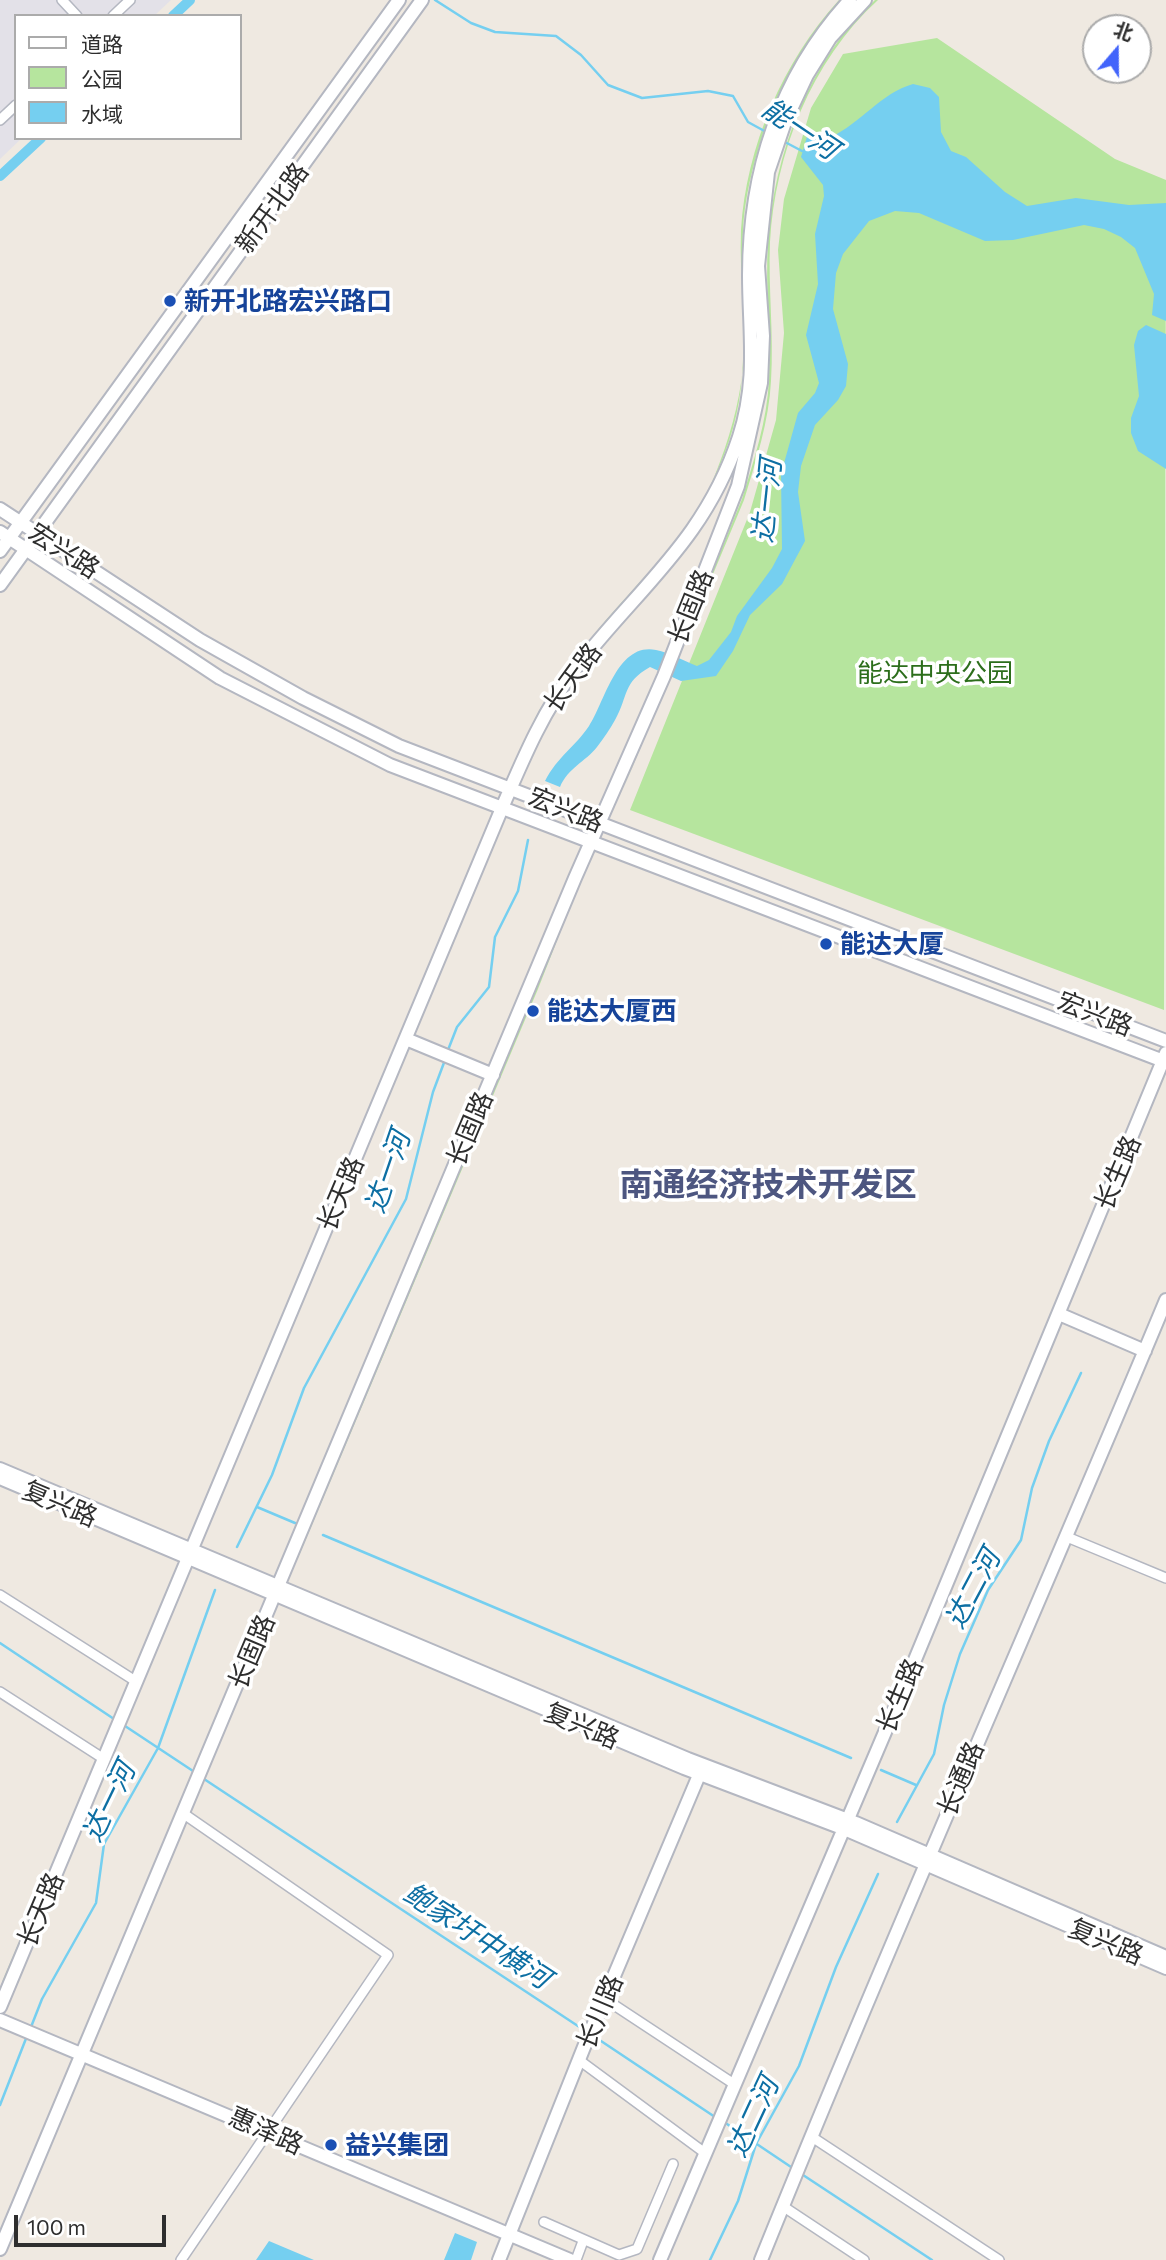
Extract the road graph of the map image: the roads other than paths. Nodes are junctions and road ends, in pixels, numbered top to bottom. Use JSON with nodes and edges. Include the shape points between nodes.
{"nodes":[{"id":1,"x":62,"y":0,"type":"edge"},
{"id":2,"x":130,"y":0,"type":"edge"},
{"id":3,"x":399,"y":0,"type":"edge"},
{"id":4,"x":422,"y":0,"type":"edge"},
{"id":5,"x":850,"y":0,"type":"edge"},
{"id":6,"x":865,"y":0,"type":"edge"},
{"id":7,"x":75,"y":14,"type":"edge"},
{"id":8,"x":115,"y":14,"type":"edge"},
{"id":9,"x":14,"y":107,"type":"edge"},
{"id":10,"x":0,"y":120,"type":"edge"},
{"id":11,"x":0,"y":509,"type":"edge"},
{"id":12,"x":20,"y":522,"type":"junction"},
{"id":13,"x":37,"y":534,"type":"junction"},
{"id":14,"x":4,"y":535,"type":"edge"},
{"id":15,"x":26,"y":550,"type":"junction"},
{"id":16,"x":0,"y":551,"type":"edge"},
{"id":17,"x":0,"y":585,"type":"edge"},
{"id":18,"x":511,"y":787,"type":"junction"},
{"id":19,"x":502,"y":807,"type":"junction"},
{"id":20,"x":600,"y":824,"type":"junction"},
{"id":21,"x":593,"y":842,"type":"junction"},
{"id":22,"x":406,"y":1039,"type":"junction"},
{"id":23,"x":1166,"y":1041,"type":"edge"},
{"id":24,"x":1165,"y":1058,"type":"edge"},
{"id":25,"x":493,"y":1075,"type":"junction"},
{"id":26,"x":1166,"y":1300,"type":"edge"},
{"id":27,"x":1059,"y":1314,"type":"junction"},
{"id":28,"x":1145,"y":1351,"type":"junction"},
{"id":29,"x":0,"y":1469,"type":"edge"},
{"id":30,"x":0,"y":1478,"type":"edge"},
{"id":31,"x":1067,"y":1537,"type":"junction"},
{"id":32,"x":190,"y":1555,"type":"junction"},
{"id":33,"x":1166,"y":1578,"type":"edge"},
{"id":34,"x":277,"y":1592,"type":"junction"},
{"id":35,"x":0,"y":1594,"type":"edge"},
{"id":36,"x":137,"y":1682,"type":"junction"},
{"id":37,"x":0,"y":1692,"type":"edge"},
{"id":38,"x":104,"y":1759,"type":"junction"},
{"id":39,"x":701,"y":1770,"type":"junction"},
{"id":40,"x":184,"y":1814,"type":"junction"},
{"id":41,"x":844,"y":1824,"type":"junction"},
{"id":42,"x":928,"y":1860,"type":"junction"},
{"id":43,"x":1166,"y":1957,"type":"edge"},
{"id":44,"x":1166,"y":1968,"type":"edge"},
{"id":45,"x":605,"y":1999,"type":"junction"},
{"id":46,"x":0,"y":2007,"type":"edge"},
{"id":47,"x":0,"y":2020,"type":"edge"},
{"id":48,"x":82,"y":2055,"type":"junction"},
{"id":49,"x":579,"y":2060,"type":"junction"},
{"id":50,"x":732,"y":2090,"type":"junction"},
{"id":51,"x":267,"y":2131,"type":"junction"},
{"id":52,"x":811,"y":2141,"type":"junction"},
{"id":53,"x":705,"y":2153,"type":"junction"},
{"id":54,"x":673,"y":2164,"type":"dead end"},
{"id":55,"x":786,"y":2202,"type":"junction"},
{"id":56,"x":544,"y":2222,"type":"dead end"},
{"id":57,"x":509,"y":2234,"type":"junction"},
{"id":58,"x":583,"y":2241,"type":"junction"},
{"id":59,"x":0,"y":2249,"type":"edge"},
{"id":60,"x":181,"y":2260,"type":"edge"},
{"id":61,"x":499,"y":2260,"type":"edge"},
{"id":62,"x":570,"y":2260,"type":"edge"},
{"id":63,"x":576,"y":2260,"type":"edge"},
{"id":64,"x":660,"y":2260,"type":"edge"},
{"id":65,"x":761,"y":2260,"type":"edge"},
{"id":66,"x":864,"y":2260,"type":"edge"},
{"id":67,"x":999,"y":2260,"type":"edge"}],
"edges":[{"from":1,"to":7,"type":"street"},
{"from":2,"to":8,"type":"street"},
{"from":3,"to":12,"type":"street","name":"新开北路"},
{"from":4,"to":13,"type":"street","name":"新开北路"},
{"from":5,"to":18,"type":"street","name":"长天路","via":[[821,32],[784,98],[758,173],[750,213],[752,374],[740,435],[721,484],[702,519],[576,667],[541,723]]},
{"from":6,"to":20,"type":"street","name":"长固路","via":[[830,38],[807,75],[768,172],[758,266],[763,336],[757,405],[738,486]]},
{"from":9,"to":10,"type":"street"},
{"from":11,"to":12,"type":"street","name":"宏兴路"},
{"from":12,"to":13,"type":"street","name":"宏兴路"},
{"from":12,"to":14,"type":"street","name":"新开北路"},
{"from":13,"to":15,"type":"street","name":"新开北路"},
{"from":13,"to":18,"type":"street","name":"宏兴路","via":[[200,640],[303,698],[399,746]]},
{"from":14,"to":15,"type":"street","name":"宏兴路"},
{"from":14,"to":16,"type":"street","name":"新开北路"},
{"from":15,"to":17,"type":"street","name":"新开北路"},
{"from":15,"to":19,"type":"street","name":"宏兴路","via":[[231,684],[390,765]]},
{"from":18,"to":19,"type":"street","name":"长天路"},
{"from":18,"to":20,"type":"street","name":"宏兴路"},
{"from":19,"to":21,"type":"street","name":"宏兴路"},
{"from":19,"to":22,"type":"street","name":"长天路"},
{"from":20,"to":21,"type":"street","name":"长固路"},
{"from":20,"to":23,"type":"street","name":"宏兴路"},
{"from":21,"to":24,"type":"street","name":"宏兴路"},
{"from":21,"to":25,"type":"street","name":"长固路"},
{"from":22,"to":25,"type":"street"},
{"from":22,"to":32,"type":"street","name":"长天路"},
{"from":24,"to":27,"type":"street","name":"长生路"},
{"from":25,"to":34,"type":"street","name":"长固路"},
{"from":26,"to":28,"type":"street","name":"长通路"},
{"from":27,"to":28,"type":"street"},
{"from":27,"to":41,"type":"street","name":"长生路"},
{"from":28,"to":31,"type":"street","name":"长通路"},
{"from":29,"to":32,"type":"street","name":"复兴路"},
{"from":30,"to":32,"type":"street","name":"复兴路"},
{"from":31,"to":33,"type":"street"},
{"from":31,"to":42,"type":"street","name":"长通路"},
{"from":32,"to":34,"type":"street","name":"复兴路"},
{"from":32,"to":36,"type":"street","name":"长天路"},
{"from":34,"to":39,"type":"street","name":"复兴路"},
{"from":34,"to":40,"type":"street","name":"长固路"},
{"from":35,"to":36,"type":"street"},
{"from":36,"to":38,"type":"street","name":"长天路"},
{"from":37,"to":38,"type":"street"},
{"from":38,"to":46,"type":"street","name":"长天路"},
{"from":39,"to":41,"type":"street","name":"复兴路"},
{"from":39,"to":45,"type":"street","name":"长川路"},
{"from":40,"to":48,"type":"street","name":"长固路"},
{"from":40,"to":51,"type":"street","via":[[388,1955]]},
{"from":41,"to":42,"type":"street","name":"复兴路"},
{"from":41,"to":50,"type":"street","name":"长生路"},
{"from":42,"to":43,"type":"street","name":"复兴路"},
{"from":42,"to":44,"type":"street","name":"复兴路"},
{"from":42,"to":52,"type":"street","name":"长通路"},
{"from":45,"to":49,"type":"street","name":"长川路"},
{"from":45,"to":50,"type":"street"},
{"from":47,"to":48,"type":"street","name":"惠泽路"},
{"from":48,"to":51,"type":"street","name":"惠泽路"},
{"from":48,"to":59,"type":"street","name":"长固路"},
{"from":49,"to":53,"type":"street"},
{"from":49,"to":57,"type":"street","name":"长川路"},
{"from":50,"to":53,"type":"street","name":"长生路"},
{"from":51,"to":57,"type":"street","name":"惠泽路"},
{"from":51,"to":60,"type":"street"},
{"from":52,"to":55,"type":"street","name":"长通路"},
{"from":52,"to":67,"type":"street"},
{"from":53,"to":64,"type":"street","name":"长生路"},
{"from":54,"to":58,"type":"street","via":[[637,2249],[620,2255]]},
{"from":55,"to":65,"type":"street","name":"长通路"},
{"from":55,"to":66,"type":"street"},
{"from":56,"to":58,"type":"street"},
{"from":57,"to":61,"type":"street","name":"长川路"},
{"from":57,"to":62,"type":"street","name":"惠泽路"},
{"from":58,"to":63,"type":"street"}]}
